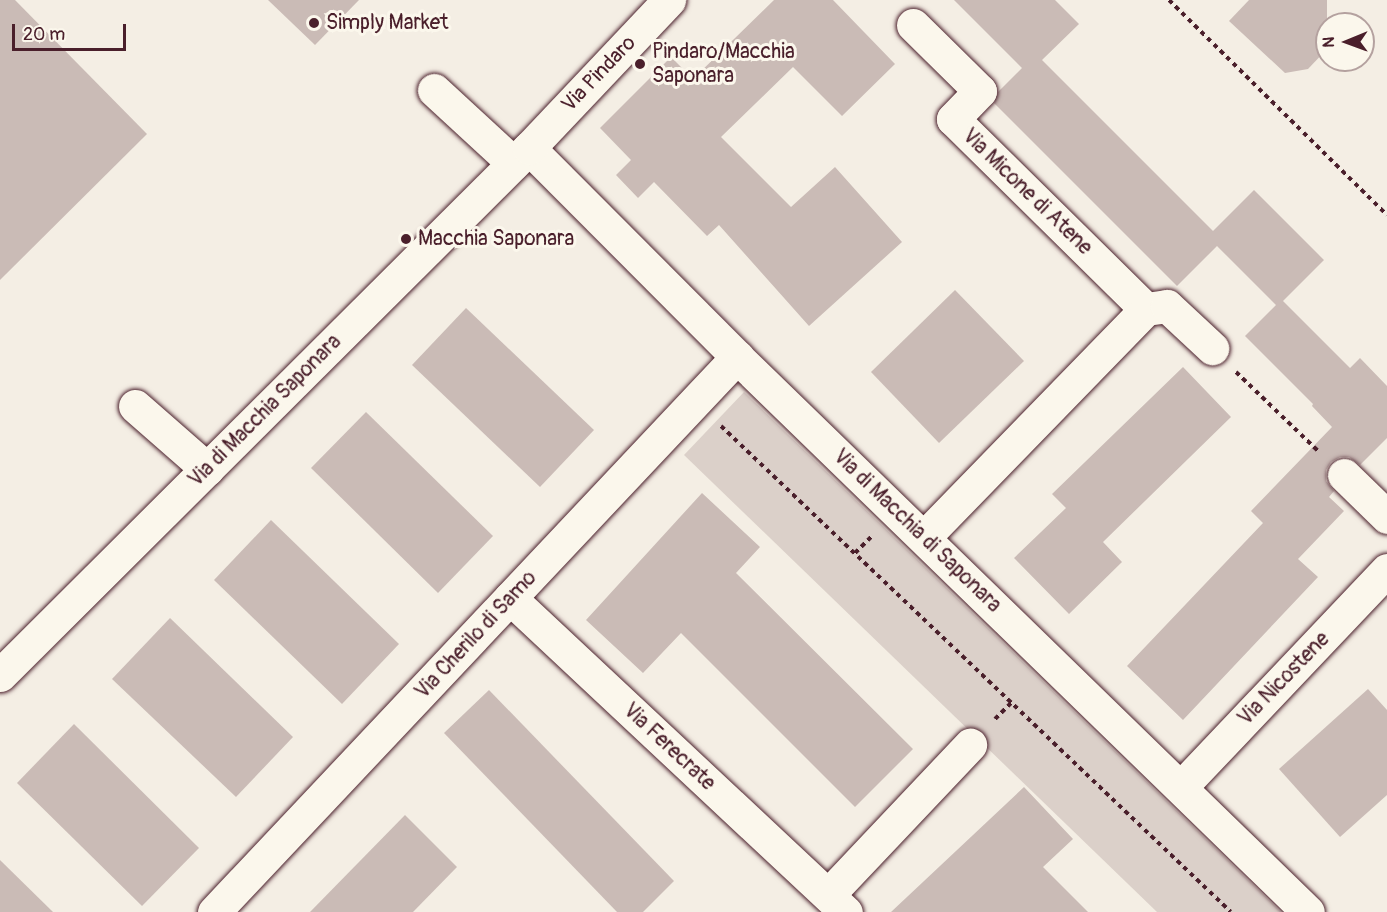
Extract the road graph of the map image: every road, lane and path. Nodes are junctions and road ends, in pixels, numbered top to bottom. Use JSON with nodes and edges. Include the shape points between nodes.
{"nodes":[{"id":1,"x":669,"y":0,"type":"edge"},
{"id":2,"x":1170,"y":0,"type":"edge"},
{"id":3,"x":913,"y":25,"type":"dead end"},
{"id":4,"x":434,"y":90,"type":"dead end"},
{"id":5,"x":521,"y":155,"type":"junction"},
{"id":6,"x":1387,"y":215,"type":"edge"},
{"id":7,"x":1146,"y":309,"type":"junction"},
{"id":8,"x":1212,"y":348,"type":"joint"},
{"id":9,"x":737,"y":357,"type":"junction"},
{"id":10,"x":696,"y":401,"type":"junction"},
{"id":11,"x":135,"y":406,"type":"dead end"},
{"id":12,"x":207,"y":469,"type":"junction"},
{"id":13,"x":1344,"y":475,"type":"joint"},
{"id":14,"x":1387,"y":517,"type":"edge"},
{"id":15,"x":924,"y":537,"type":"junction"},
{"id":16,"x":1387,"y":570,"type":"edge"},
{"id":17,"x":510,"y":598,"type":"junction"},
{"id":18,"x":0,"y":675,"type":"edge"},
{"id":19,"x":970,"y":745,"type":"dead end"},
{"id":20,"x":1181,"y":787,"type":"junction"},
{"id":21,"x":837,"y":904,"type":"edge"},
{"id":22,"x":214,"y":912,"type":"edge"},
{"id":23,"x":1231,"y":912,"type":"edge"},
{"id":24,"x":1308,"y":912,"type":"edge"}],
"edges":[{"from":1,"to":5,"type":"street","name":"Via Pindaro"},
{"from":2,"to":6,"type":"path"},
{"from":3,"to":7,"type":"street","name":"Via Micone di Atene","via":[[980,91],[953,119]]},
{"from":4,"to":5,"type":"street","name":"Via di Macchia di Saponara"},
{"from":5,"to":9,"type":"street","name":"Via di Macchia di Saponara"},
{"from":5,"to":12,"type":"street","name":"Via di Macchia Saponara"},
{"from":7,"to":8,"type":"street","via":[[1167,306]]},
{"from":7,"to":15,"type":"street"},
{"from":8,"to":13,"type":"path"},
{"from":9,"to":10,"type":"street","name":"Via Cherilo di Samo"},
{"from":9,"to":15,"type":"street","name":"Via di Macchia di Saponara"},
{"from":10,"to":17,"type":"street","name":"Via Cherilo di Samo"},
{"from":10,"to":23,"type":"path"},
{"from":11,"to":12,"type":"street"},
{"from":12,"to":18,"type":"street","name":"Via di Macchia Saponara"},
{"from":13,"to":14,"type":"street"},
{"from":15,"to":20,"type":"street","name":"Via di Macchia di Saponara"},
{"from":16,"to":20,"type":"street","name":"Via Nicostene"},
{"from":17,"to":21,"type":"street","name":"Via Ferecrate"},
{"from":17,"to":22,"type":"street","name":"Via Cherilo di Samo"},
{"from":19,"to":21,"type":"street","name":"Via Ferecrate"},
{"from":20,"to":24,"type":"street","name":"Via di Macchia di Saponara"}]}
